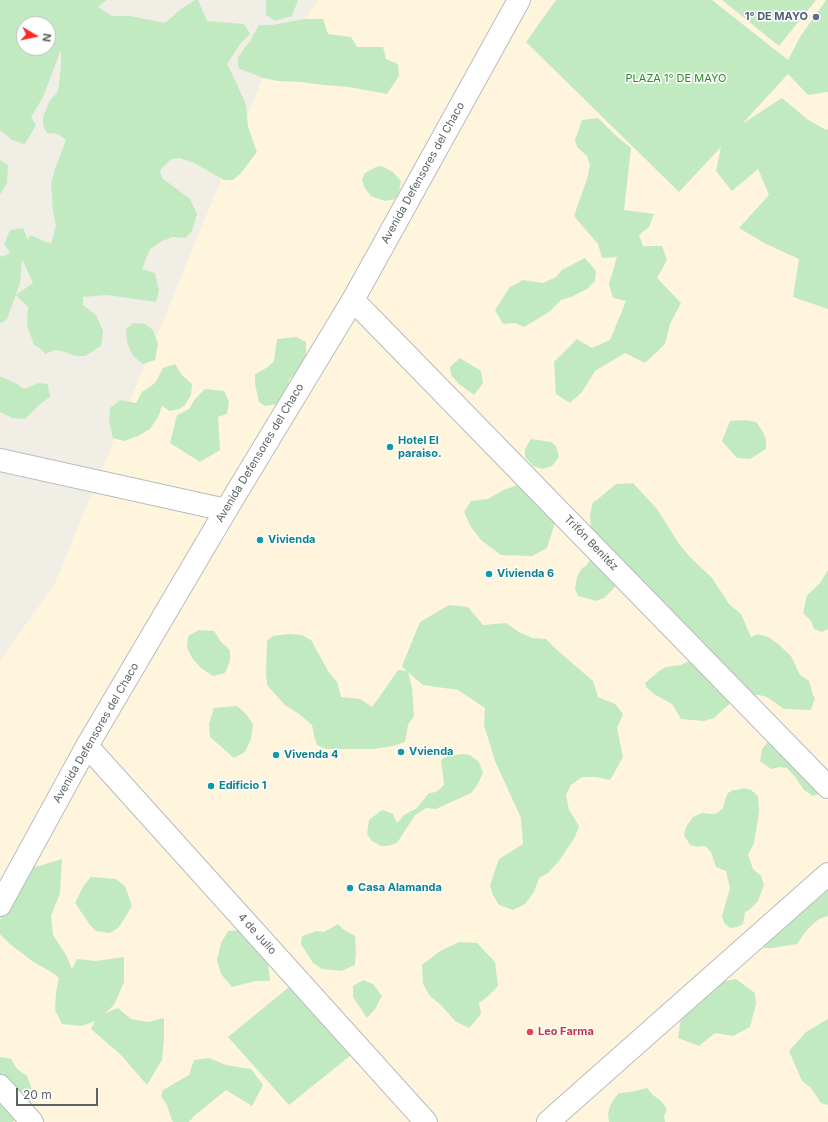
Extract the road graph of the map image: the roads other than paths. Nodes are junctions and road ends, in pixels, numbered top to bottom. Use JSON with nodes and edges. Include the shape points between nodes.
{"nodes":[{"id":1,"x":519,"y":0,"type":"edge"},
{"id":2,"x":354,"y":300,"type":"junction"},
{"id":3,"x":0,"y":460,"type":"edge"},
{"id":4,"x":226,"y":510,"type":"junction"},
{"id":5,"x":88,"y":746,"type":"junction"},
{"id":6,"x":828,"y":787,"type":"edge"},
{"id":7,"x":828,"y":874,"type":"edge"},
{"id":8,"x":0,"y":905,"type":"edge"},
{"id":9,"x":0,"y":1086,"type":"edge"},
{"id":10,"x":32,"y":1122,"type":"edge"},
{"id":11,"x":426,"y":1122,"type":"edge"},
{"id":12,"x":548,"y":1122,"type":"edge"}],
"edges":[{"from":1,"to":2,"type":"street","name":"Avenida Defensores del Chaco"},
{"from":2,"to":4,"type":"street","name":"Avenida Defensores del Chaco"},
{"from":2,"to":6,"type":"street","name":"Trifón Benitéz"},
{"from":3,"to":4,"type":"street"},
{"from":4,"to":5,"type":"street","name":"Avenida Defensores del Chaco"},
{"from":5,"to":8,"type":"street","name":"Avenida Defensores del Chaco"},
{"from":5,"to":11,"type":"street","name":"4 de Julio"},
{"from":7,"to":12,"type":"street"},
{"from":9,"to":10,"type":"street"}]}
